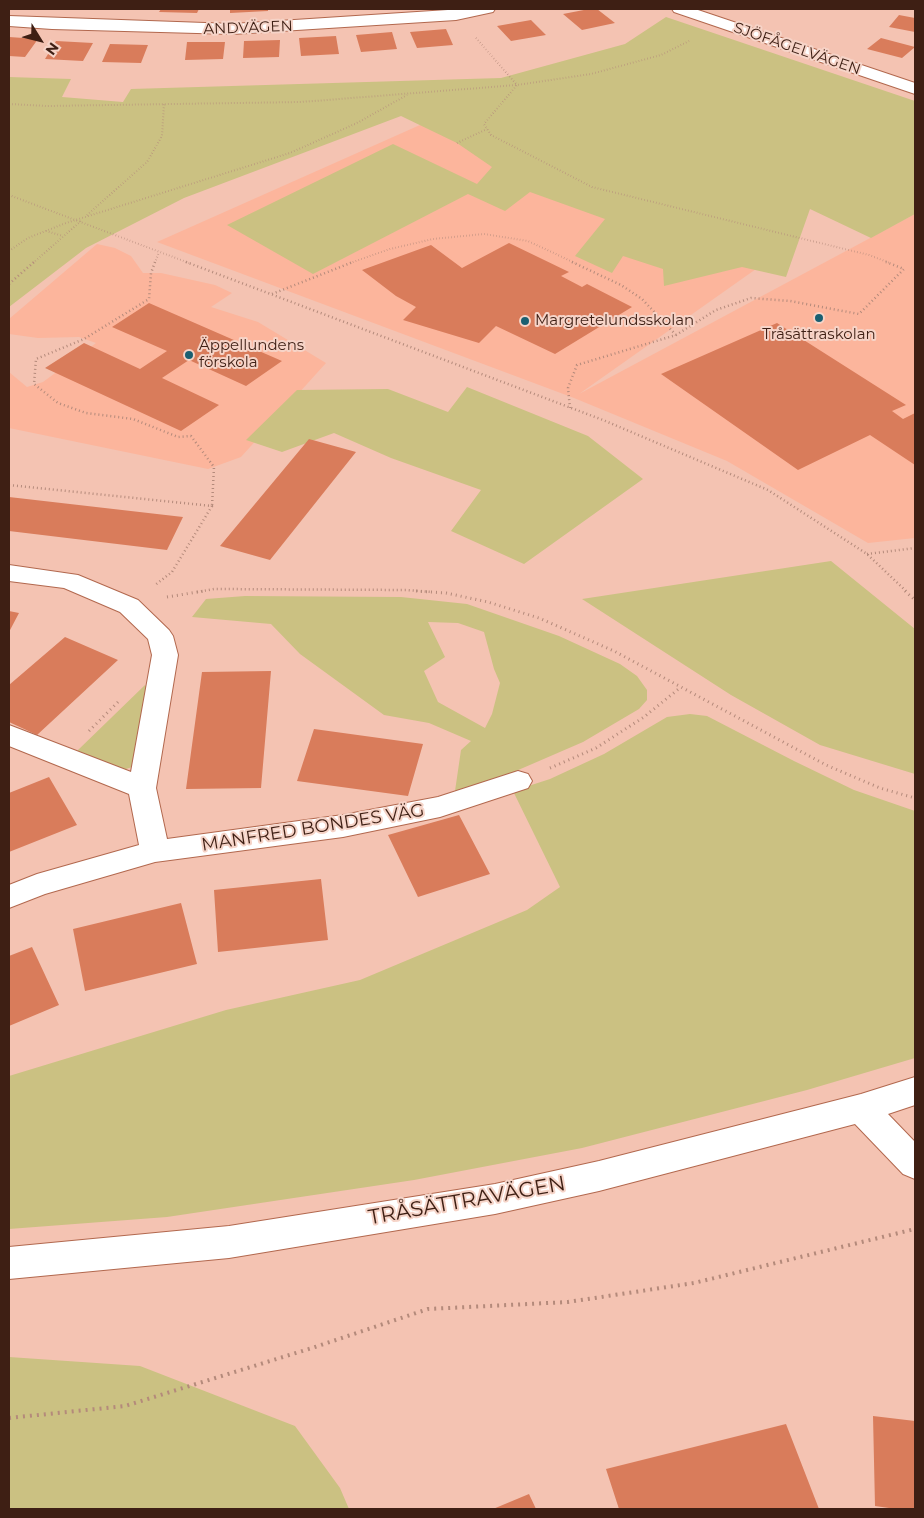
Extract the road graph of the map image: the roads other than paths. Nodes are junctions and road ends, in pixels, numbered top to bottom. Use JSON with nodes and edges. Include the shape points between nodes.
{"nodes":[{"id":1,"x":17,"y":9,"type":"edge"},
{"id":2,"x":487,"y":9,"type":"edge"},
{"id":3,"x":680,"y":9,"type":"edge"},
{"id":4,"x":9,"y":17,"type":"edge"},
{"id":5,"x":9,"y":21,"type":"edge"},
{"id":6,"x":912,"y":84,"type":"edge"},
{"id":7,"x":9,"y":573,"type":"edge"},
{"id":8,"x":9,"y":736,"type":"edge"},
{"id":9,"x":518,"y":781,"type":"road end"},
{"id":10,"x":142,"y":788,"type":"junction"},
{"id":11,"x":155,"y":851,"type":"junction"},
{"id":12,"x":9,"y":897,"type":"edge"},
{"id":13,"x":915,"y":1091,"type":"edge"},
{"id":14,"x":862,"y":1108,"type":"junction"},
{"id":15,"x":915,"y":1164,"type":"edge"},
{"id":16,"x":9,"y":1263,"type":"edge"}],
"edges":[{"from":1,"to":4,"type":"street"},
{"from":2,"to":5,"type":"street","name":"ANDVÄGEN","via":[[456,15],[209,29]]},
{"from":3,"to":6,"type":"street","name":"SJÖFÅGELVÄGEN"},
{"from":7,"to":10,"type":"street","via":[[68,581],[129,606],[160,636],[164,655]]},
{"from":8,"to":10,"type":"street"},
{"from":9,"to":11,"type":"street","name":"MANFRED BONDES VÄG","via":[[440,808],[343,826]]},
{"from":10,"to":11,"type":"street"},
{"from":11,"to":12,"type":"street","name":"MANFRED BONDES VÄG","via":[[37,885]]},
{"from":13,"to":14,"type":"street","name":"TRÅSÄTTRAVÄGEN"},
{"from":14,"to":15,"type":"street"},
{"from":14,"to":16,"type":"street","name":"TRÅSÄTTRAVÄGEN","via":[[600,1176],[495,1199],[229,1242]]}]}
